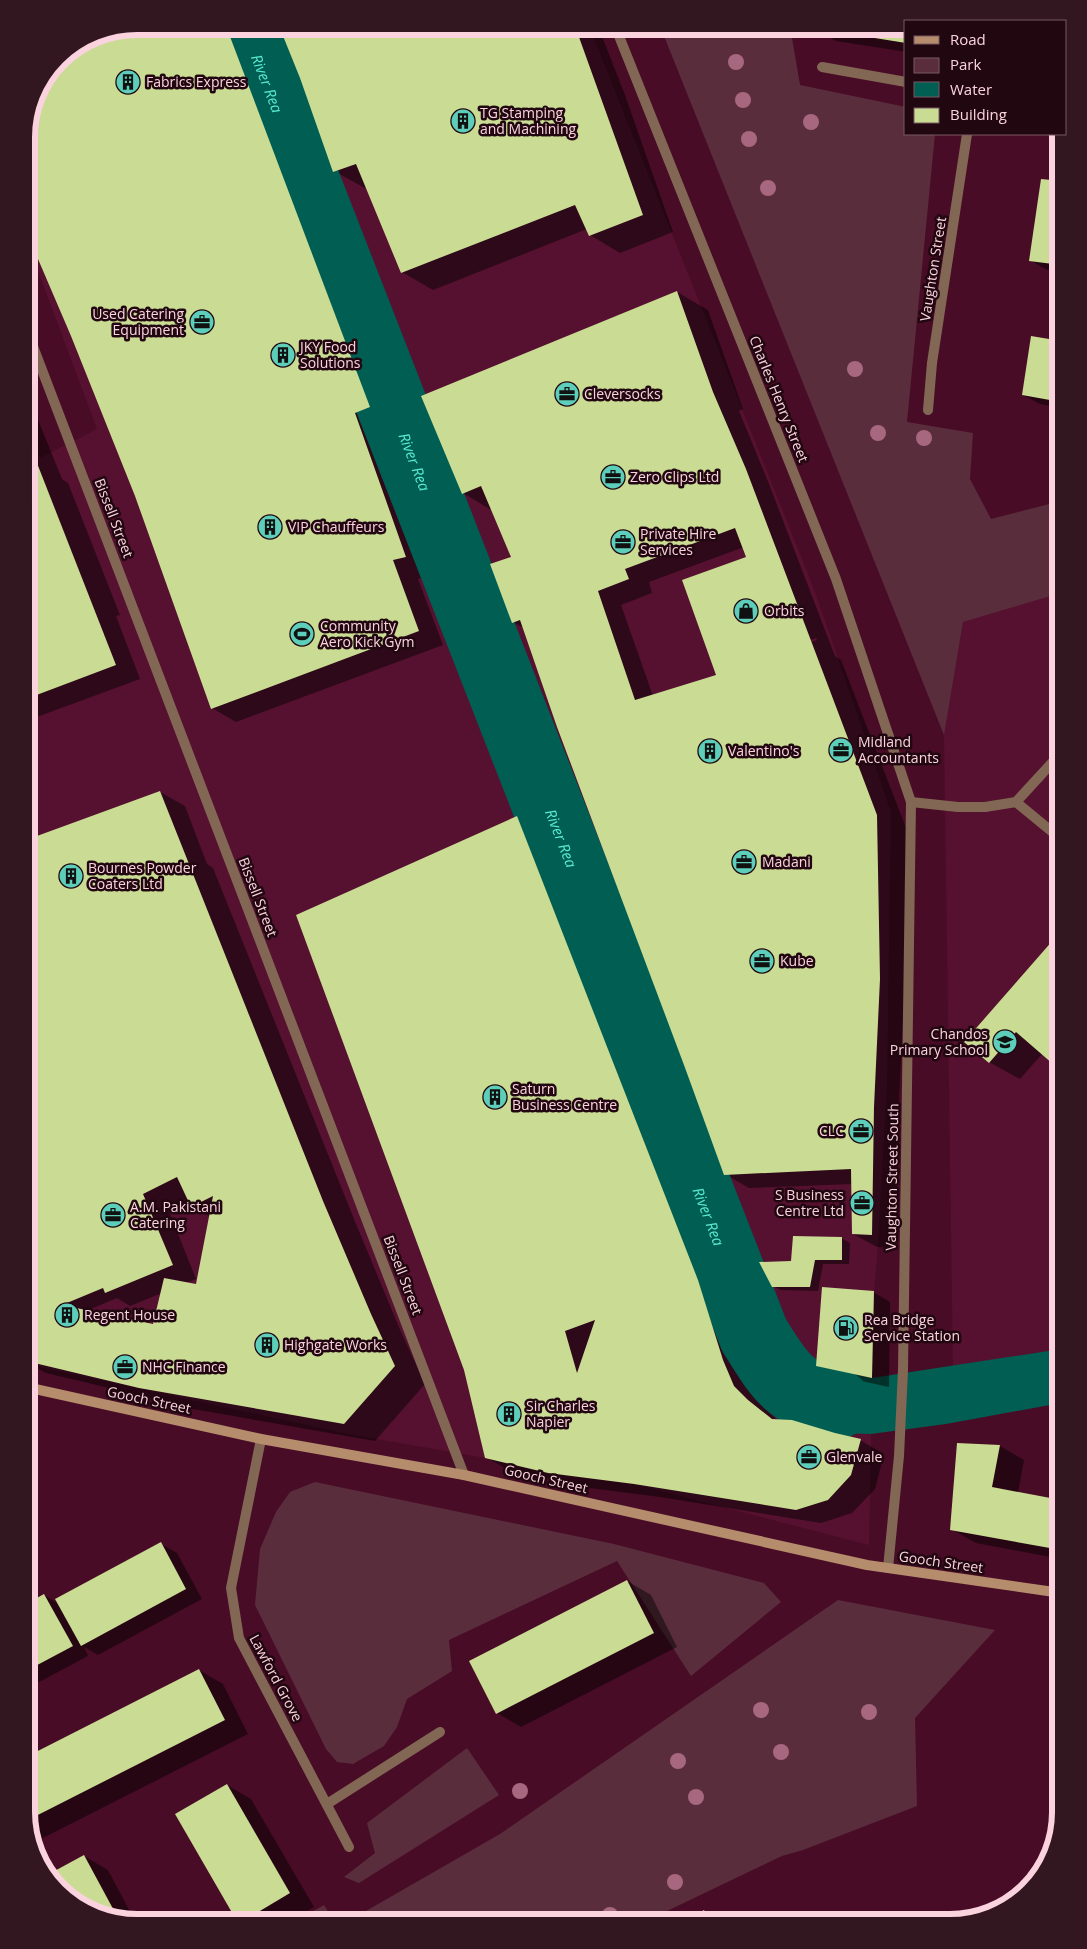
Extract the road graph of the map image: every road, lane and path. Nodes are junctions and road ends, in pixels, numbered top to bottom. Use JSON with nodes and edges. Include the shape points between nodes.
{"nodes":[{"id":1,"x":618,"y":35,"type":"edge"},
{"id":2,"x":822,"y":68,"type":"dead end"},
{"id":3,"x":904,"y":82,"type":"edge"},
{"id":4,"x":967,"y":135,"type":"edge"},
{"id":5,"x":35,"y":352,"type":"edge"},
{"id":6,"x":928,"y":410,"type":"dead end"},
{"id":7,"x":1052,"y":763,"type":"edge"},
{"id":8,"x":907,"y":786,"type":"joint"},
{"id":9,"x":911,"y":802,"type":"junction"},
{"id":10,"x":1016,"y":802,"type":"junction"},
{"id":11,"x":1052,"y":832,"type":"edge"},
{"id":12,"x":35,"y":1389,"type":"edge"},
{"id":13,"x":261,"y":1439,"type":"junction"},
{"id":14,"x":464,"y":1475,"type":"junction"},
{"id":15,"x":888,"y":1568,"type":"junction"},
{"id":16,"x":1052,"y":1592,"type":"edge"},
{"id":17,"x":440,"y":1732,"type":"dead end"},
{"id":18,"x":328,"y":1804,"type":"junction"},
{"id":19,"x":349,"y":1847,"type":"dead end"}],
"edges":[{"from":1,"to":8,"type":"street","name":"Charles Henry Street","via":[[836,579]]},
{"from":2,"to":3,"type":"street"},
{"from":4,"to":6,"type":"street","name":"Vaughton Street","via":[[932,363]]},
{"from":5,"to":14,"type":"street","name":"Bissell Street"},
{"from":7,"to":10,"type":"street"},
{"from":8,"to":9,"type":"street","name":"Vaughton Street South"},
{"from":9,"to":10,"type":"street","via":[[958,807]]},
{"from":9,"to":15,"type":"street","name":"Vaughton Street South","via":[[903,1370],[899,1456]]},
{"from":10,"to":11,"type":"street"},
{"from":12,"to":13,"type":"street","name":"Gooch Street"},
{"from":13,"to":14,"type":"street","name":"Gooch Street"},
{"from":13,"to":18,"type":"street","name":"Lawford Grove","via":[[231,1588],[238,1638]]},
{"from":14,"to":15,"type":"street","name":"Gooch Street","via":[[867,1566]]},
{"from":15,"to":16,"type":"street","name":"Gooch Street"},
{"from":17,"to":18,"type":"street"},
{"from":18,"to":19,"type":"street","name":"Lawford Grove"}]}
